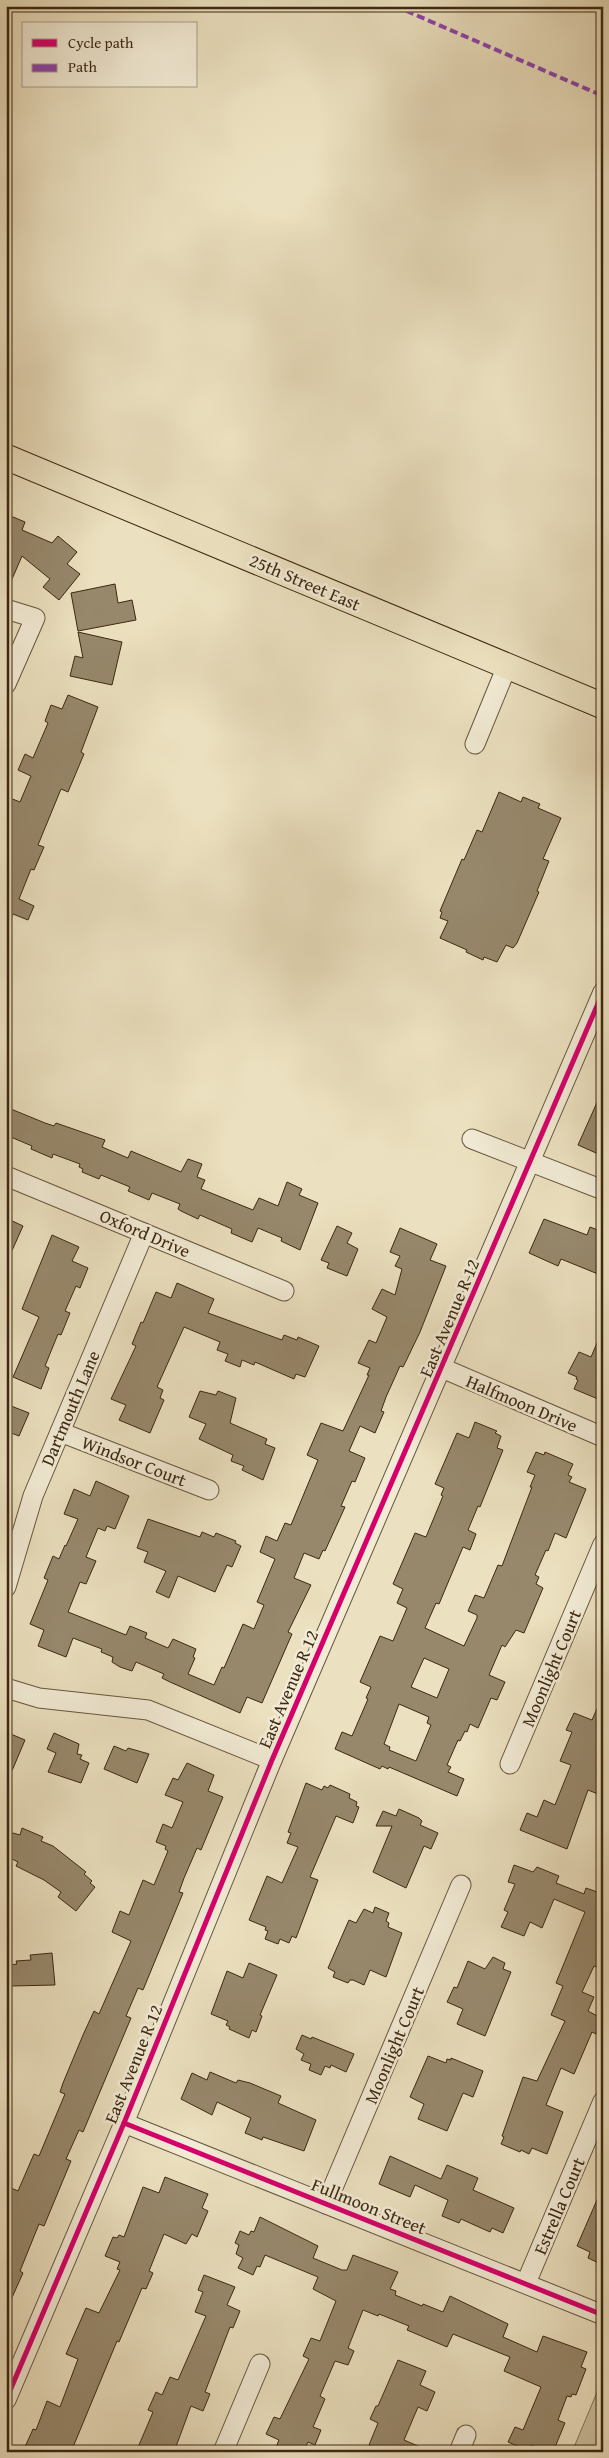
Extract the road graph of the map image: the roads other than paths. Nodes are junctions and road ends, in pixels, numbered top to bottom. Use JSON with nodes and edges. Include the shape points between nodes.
{"nodes":[{"id":1,"x":6,"y":457,"type":"edge"},
{"id":2,"x":6,"y":609,"type":"edge"},
{"id":3,"x":506,"y":666,"type":"junction"},
{"id":4,"x":6,"y":684,"type":"edge"},
{"id":5,"x":603,"y":706,"type":"edge"},
{"id":6,"x":475,"y":744,"type":"dead end"},
{"id":7,"x":603,"y":992,"type":"edge"},
{"id":8,"x":472,"y":1139,"type":"dead end"},
{"id":9,"x":530,"y":1163,"type":"junction"},
{"id":10,"x":6,"y":1176,"type":"edge"},
{"id":11,"x":603,"y":1190,"type":"edge"},
{"id":12,"x":144,"y":1233,"type":"junction"},
{"id":13,"x":284,"y":1291,"type":"dead end"},
{"id":14,"x":442,"y":1368,"type":"junction"},
{"id":15,"x":60,"y":1432,"type":"junction"},
{"id":16,"x":603,"y":1438,"type":"edge"},
{"id":17,"x":209,"y":1490,"type":"dead end"},
{"id":18,"x":603,"y":1544,"type":"edge"},
{"id":19,"x":6,"y":1588,"type":"edge"},
{"id":20,"x":6,"y":1688,"type":"edge"},
{"id":21,"x":272,"y":1760,"type":"junction"},
{"id":22,"x":510,"y":1764,"type":"dead end"},
{"id":23,"x":461,"y":1885,"type":"dead end"},
{"id":24,"x":603,"y":2101,"type":"edge"},
{"id":25,"x":124,"y":2123,"type":"junction"},
{"id":26,"x":326,"y":2204,"type":"junction"},
{"id":27,"x":526,"y":2283,"type":"junction"},
{"id":28,"x":603,"y":2315,"type":"edge"},
{"id":29,"x":260,"y":2364,"type":"dead end"},
{"id":30,"x":10,"y":2379,"type":"edge"},
{"id":31,"x":6,"y":2400,"type":"edge"},
{"id":32,"x":223,"y":2452,"type":"edge"}],
"edges":[{"from":1,"to":3,"type":"main road","name":"25th Street East"},
{"from":2,"to":4,"type":"street","via":[[35,618]]},
{"from":3,"to":5,"type":"main road","name":"25th Street East"},
{"from":3,"to":6,"type":"street"},
{"from":7,"to":9,"type":"street","name":"East Avenue R 12"},
{"from":8,"to":9,"type":"street"},
{"from":9,"to":11,"type":"street"},
{"from":9,"to":14,"type":"street","name":"East Avenue R 12"},
{"from":10,"to":12,"type":"street","name":"Oxford Drive"},
{"from":12,"to":13,"type":"street","name":"Oxford Drive"},
{"from":12,"to":15,"type":"street","name":"Dartmouth Lane"},
{"from":14,"to":16,"type":"street","name":"Halfmoon Drive"},
{"from":14,"to":21,"type":"street","name":"East Avenue R 12"},
{"from":15,"to":17,"type":"street","name":"Windsor Court"},
{"from":15,"to":19,"type":"street","name":"Dartmouth Lane","via":[[33,1496]]},
{"from":18,"to":22,"type":"street","name":"Moonlight Court"},
{"from":20,"to":21,"type":"street","via":[[39,1698],[148,1710]]},
{"from":21,"to":25,"type":"street","name":"East Avenue R 12"},
{"from":23,"to":26,"type":"street","name":"Moonlight Court"},
{"from":24,"to":27,"type":"street","name":"Estrella Court"},
{"from":25,"to":26,"type":"street","name":"Fullmoon Street"},
{"from":25,"to":30,"type":"street","name":"East Avenue R 12"},
{"from":26,"to":27,"type":"street","name":"Fullmoon Street"},
{"from":27,"to":28,"type":"street","name":"Fullmoon Street"},
{"from":29,"to":32,"type":"street"},
{"from":30,"to":31,"type":"street","name":"East Avenue R 12"}]}
